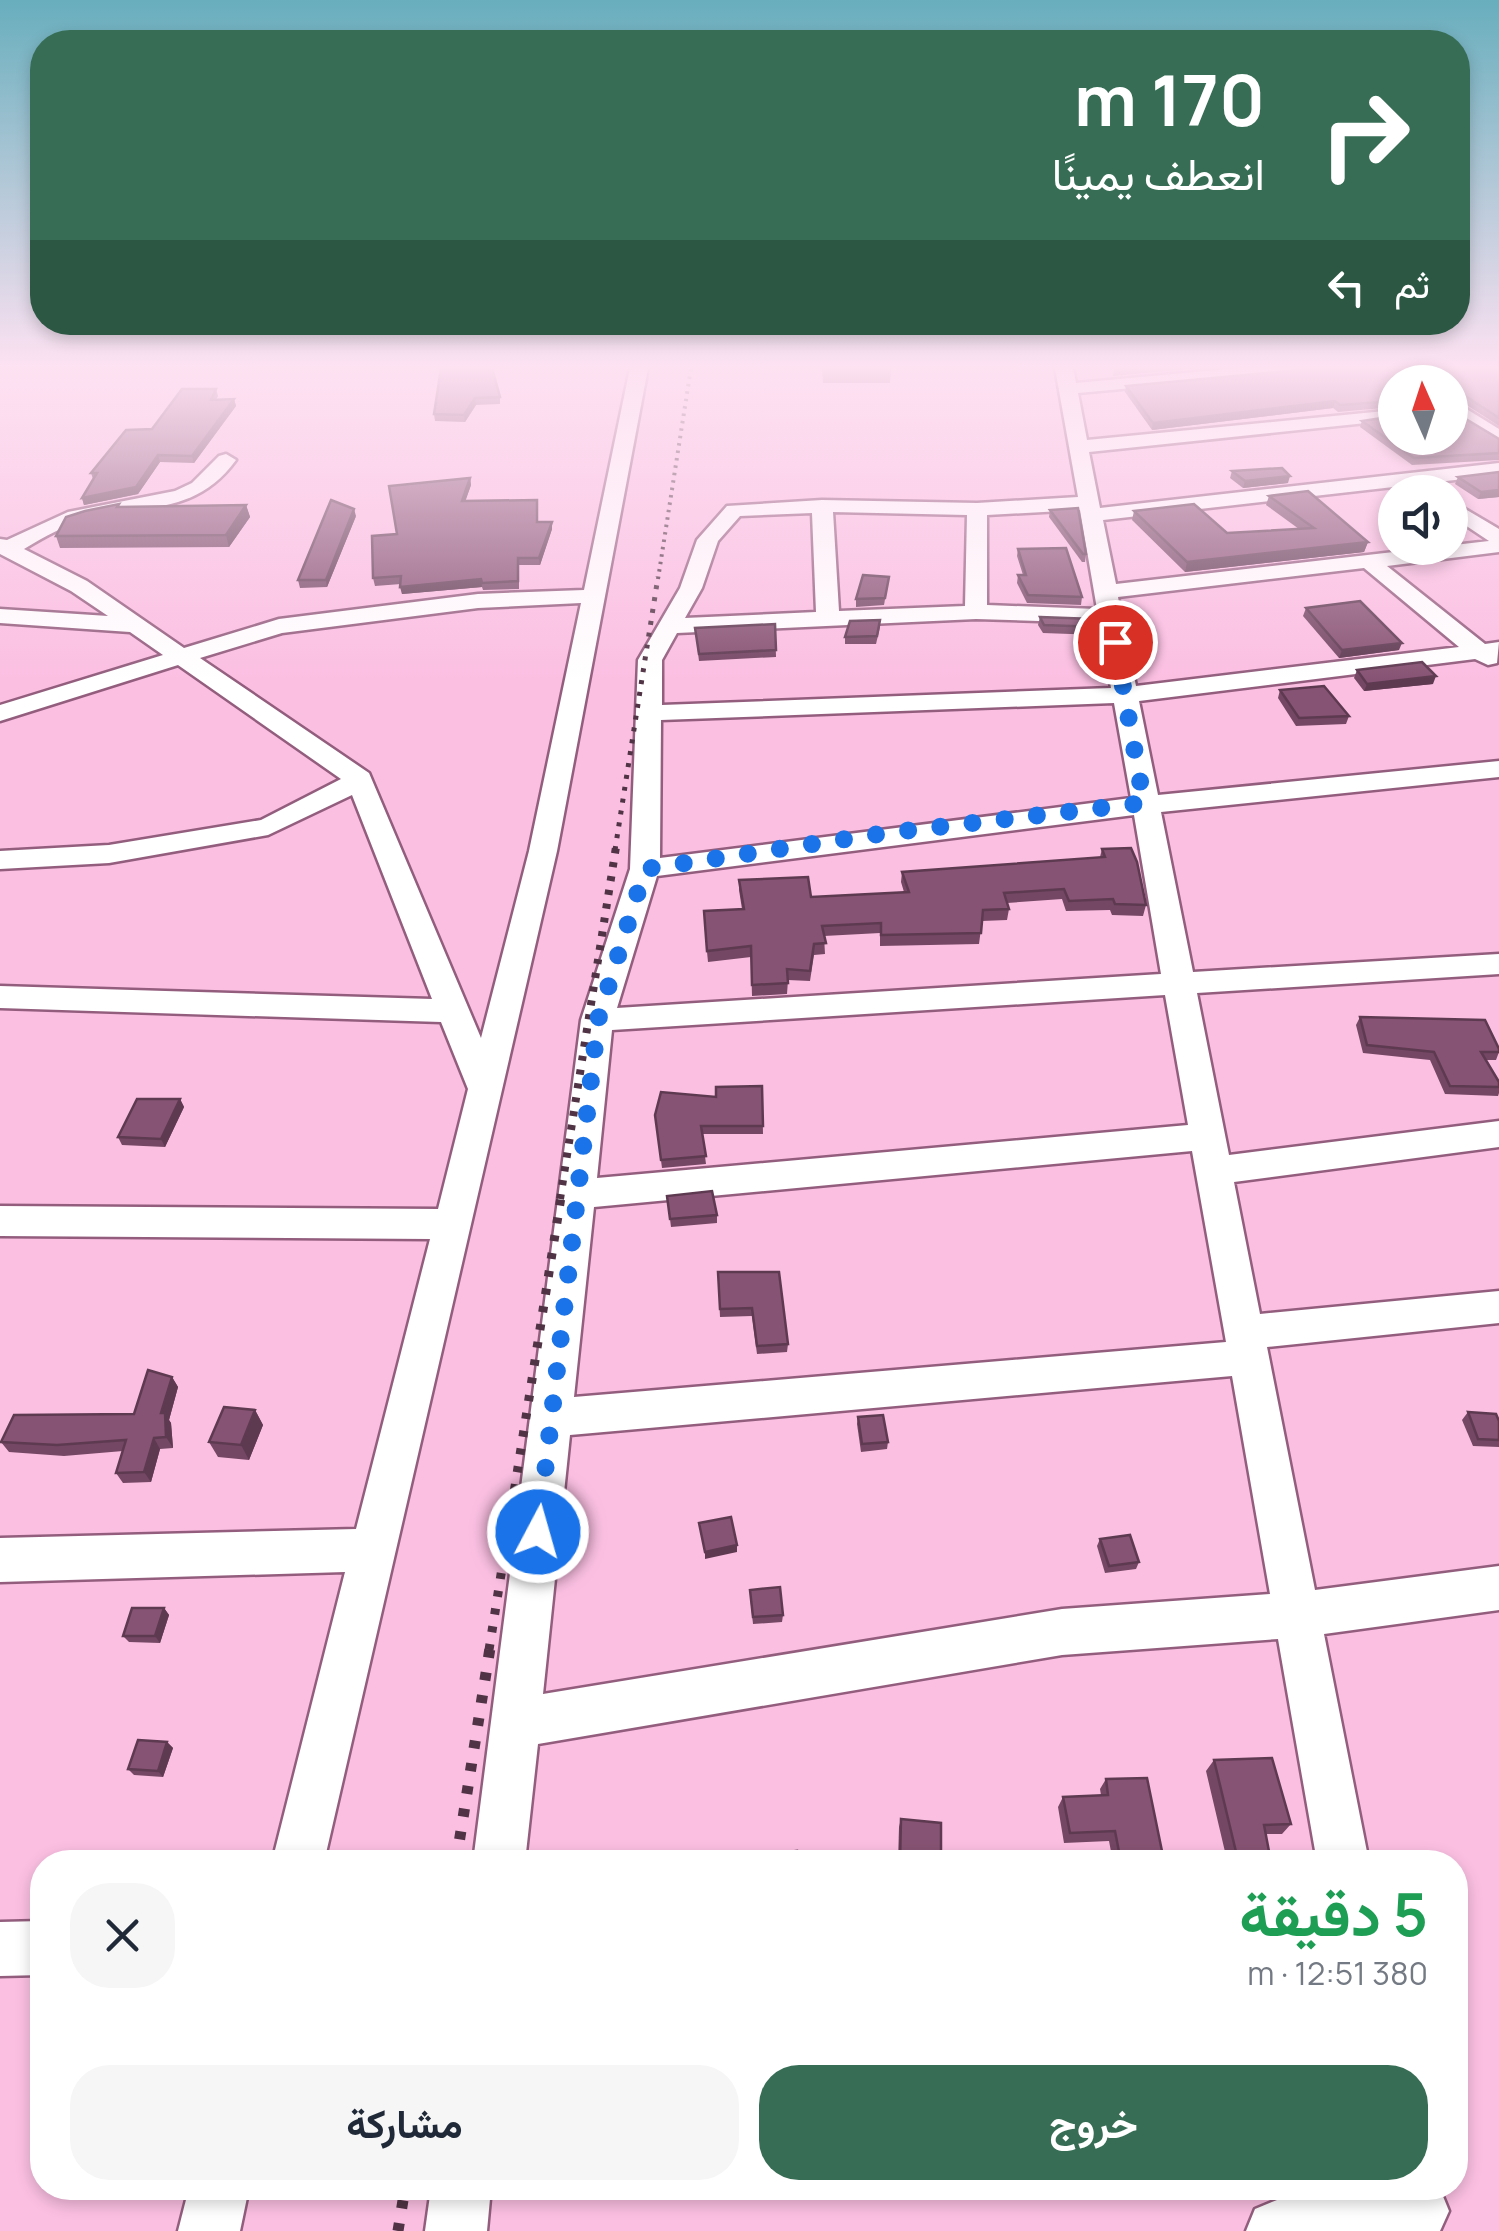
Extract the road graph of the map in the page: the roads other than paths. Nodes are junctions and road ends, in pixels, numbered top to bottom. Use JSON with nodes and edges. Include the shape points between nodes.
{"nodes":[{"id":1,"x":219,"y":472,"type":"edge"},
{"id":2,"x":618,"y":472,"type":"edge"},
{"id":3,"x":1083,"y":472,"type":"edge"},
{"id":4,"x":1478,"y":472,"type":"edge"},
{"id":5,"x":1450,"y":475,"type":"edge"},
{"id":6,"x":1378,"y":482,"type":"edge"},
{"id":7,"x":822,"y":506,"type":"junction"},
{"id":8,"x":976,"y":508,"type":"junction"},
{"id":9,"x":1090,"y":509,"type":"junction"},
{"id":10,"x":1468,"y":518,"type":"edge"},
{"id":11,"x":1499,"y":538,"type":"edge"},
{"id":12,"x":1499,"y":546,"type":"edge"},
{"id":13,"x":4,"y":547,"type":"edge"},
{"id":14,"x":1368,"y":561,"type":"junction"},
{"id":15,"x":594,"y":596,"type":"junction"},
{"id":16,"x":1108,"y":604,"type":"junction"},
{"id":17,"x":976,"y":612,"type":"junction"},
{"id":18,"x":0,"y":616,"type":"edge"},
{"id":19,"x":828,"y":618,"type":"junction"},
{"id":20,"x":135,"y":625,"type":"junction"},
{"id":21,"x":669,"y":626,"type":"junction"},
{"id":22,"x":1492,"y":656,"type":"edge"},
{"id":23,"x":183,"y":658,"type":"junction"},
{"id":24,"x":1125,"y":695,"type":"junction"},
{"id":25,"x":12,"y":710,"type":"edge"},
{"id":26,"x":646,"y":712,"type":"junction"},
{"id":27,"x":0,"y":742,"type":"edge"},
{"id":28,"x":1499,"y":769,"type":"edge"},
{"id":29,"x":359,"y":779,"type":"junction"},
{"id":30,"x":1144,"y":803,"type":"junction"},
{"id":31,"x":0,"y":860,"type":"edge"},
{"id":32,"x":645,"y":869,"type":"junction"},
{"id":33,"x":1499,"y":964,"type":"edge"},
{"id":34,"x":1180,"y":986,"type":"junction"},
{"id":35,"x":0,"y":998,"type":"edge"},
{"id":36,"x":454,"y":1012,"type":"junction"},
{"id":37,"x":598,"y":1020,"type":"junction"},
{"id":38,"x":486,"y":1089,"type":"junction"},
{"id":39,"x":1499,"y":1134,"type":"edge"},
{"id":40,"x":1211,"y":1153,"type":"junction"},
{"id":41,"x":577,"y":1194,"type":"junction"},
{"id":42,"x":0,"y":1222,"type":"edge"},
{"id":43,"x":453,"y":1224,"type":"junction"},
{"id":44,"x":1499,"y":1307,"type":"edge"},
{"id":45,"x":1247,"y":1344,"type":"junction"},
{"id":46,"x":551,"y":1418,"type":"junction"},
{"id":47,"x":374,"y":1550,"type":"junction"},
{"id":48,"x":0,"y":1560,"type":"edge"},
{"id":49,"x":1499,"y":1588,"type":"edge"},
{"id":50,"x":1297,"y":1616,"type":"junction"},
{"id":51,"x":515,"y":1723,"type":"junction"},
{"id":52,"x":301,"y":1850,"type":"edge"},
{"id":53,"x":500,"y":1850,"type":"edge"},
{"id":54,"x":1342,"y":1850,"type":"edge"},
{"id":55,"x":30,"y":1949,"type":"edge"},
{"id":56,"x":0,"y":1950,"type":"edge"},
{"id":57,"x":216,"y":2200,"type":"edge"},
{"id":58,"x":460,"y":2200,"type":"edge"},
{"id":59,"x":1418,"y":2210,"type":"edge"},
{"id":60,"x":209,"y":2231,"type":"edge"},
{"id":61,"x":456,"y":2231,"type":"edge"},
{"id":62,"x":1278,"y":2231,"type":"edge"}],
"edges":[{"from":1,"to":13,"type":"street","via":[[160,502],[87,512]]},
{"from":2,"to":15,"type":"street"},
{"from":3,"to":9,"type":"street"},
{"from":4,"to":5,"type":"street"},
{"from":6,"to":9,"type":"street"},
{"from":7,"to":8,"type":"street"},
{"from":7,"to":19,"type":"street"},
{"from":7,"to":21,"type":"street","via":[[734,510],[708,540]]},
{"from":8,"to":9,"type":"street"},
{"from":8,"to":17,"type":"street"},
{"from":9,"to":16,"type":"street"},
{"from":10,"to":11,"type":"street"},
{"from":12,"to":14,"type":"street"},
{"from":13,"to":20,"type":"street"},
{"from":14,"to":16,"type":"street"},
{"from":14,"to":22,"type":"street"},
{"from":15,"to":23,"type":"street","via":[[478,601],[279,626]]},
{"from":15,"to":38,"type":"street"},
{"from":16,"to":17,"type":"street"},
{"from":16,"to":24,"type":"street"},
{"from":17,"to":19,"type":"street"},
{"from":18,"to":20,"type":"street"},
{"from":19,"to":21,"type":"street"},
{"from":20,"to":23,"type":"street"},
{"from":21,"to":26,"type":"street","via":[[650,660]]},
{"from":22,"to":24,"type":"street"},
{"from":23,"to":25,"type":"street"},
{"from":23,"to":29,"type":"street"},
{"from":24,"to":26,"type":"street"},
{"from":24,"to":30,"type":"street"},
{"from":25,"to":27,"type":"street"},
{"from":26,"to":32,"type":"street"},
{"from":28,"to":30,"type":"street"},
{"from":29,"to":31,"type":"street","via":[[268,827],[109,854]]},
{"from":29,"to":36,"type":"street"},
{"from":30,"to":32,"type":"street"},
{"from":30,"to":34,"type":"street"},
{"from":32,"to":37,"type":"street"},
{"from":33,"to":34,"type":"street"},
{"from":34,"to":37,"type":"street"},
{"from":34,"to":40,"type":"street"},
{"from":35,"to":36,"type":"street"},
{"from":36,"to":38,"type":"street"},
{"from":37,"to":41,"type":"street"},
{"from":38,"to":43,"type":"street"},
{"from":39,"to":40,"type":"street"},
{"from":40,"to":41,"type":"street"},
{"from":40,"to":45,"type":"street"},
{"from":41,"to":46,"type":"street"},
{"from":42,"to":43,"type":"street"},
{"from":43,"to":47,"type":"street"},
{"from":44,"to":45,"type":"street"},
{"from":45,"to":46,"type":"street"},
{"from":45,"to":50,"type":"street"},
{"from":46,"to":51,"type":"street"},
{"from":47,"to":48,"type":"street"},
{"from":47,"to":52,"type":"street"},
{"from":49,"to":50,"type":"street"},
{"from":50,"to":51,"type":"street","via":[[1062,1632]]},
{"from":50,"to":54,"type":"street"},
{"from":51,"to":53,"type":"street"},
{"from":55,"to":56,"type":"street"},
{"from":57,"to":60,"type":"street"},
{"from":58,"to":61,"type":"street"},
{"from":59,"to":62,"type":"street"}]}
